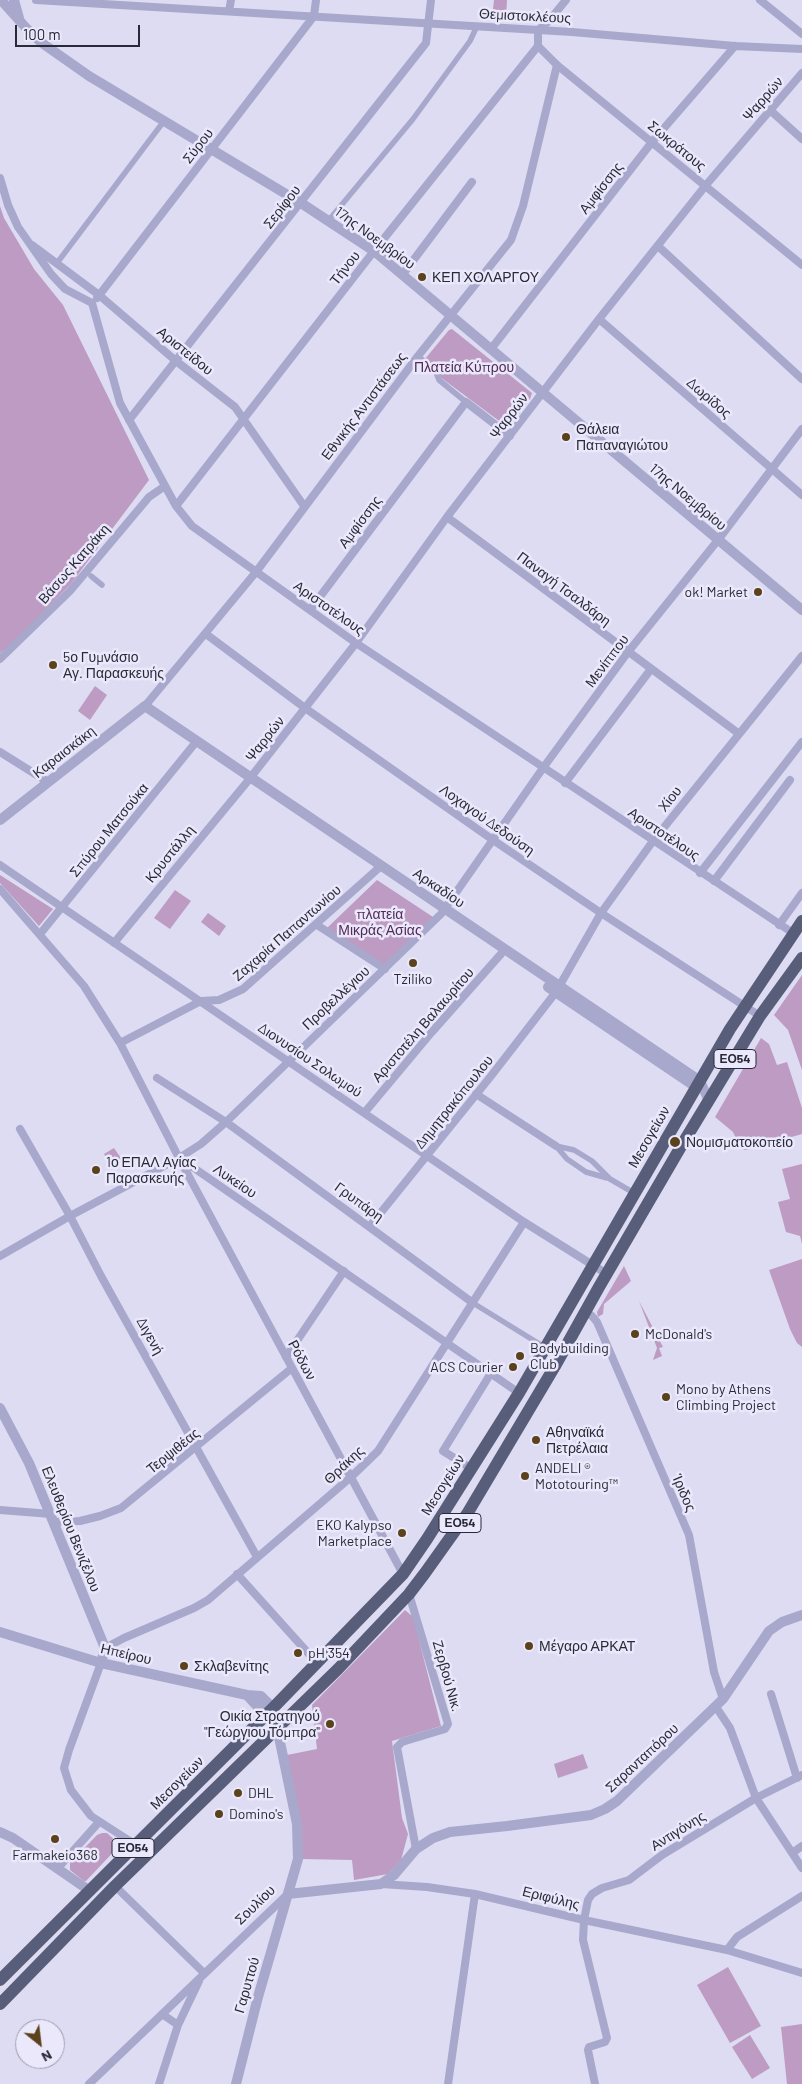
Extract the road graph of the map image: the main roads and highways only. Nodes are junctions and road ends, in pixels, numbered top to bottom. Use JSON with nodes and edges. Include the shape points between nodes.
{"nodes":[{"id":1,"x":802,"y":921,"type":"edge"},
{"id":2,"x":802,"y":958,"type":"edge"},
{"id":3,"x":0,"y":1980,"type":"edge"},
{"id":4,"x":0,"y":2004,"type":"edge"}],
"edges":[{"from":1,"to":3,"type":"main road","name":"Μεσογείων","number":"ΕΟ54","via":[[744,1006],[519,1393],[403,1574],[270,1712]]},
{"from":2,"to":4,"type":"main road","number":"ΕΟ54","via":[[760,1016],[467,1514],[409,1594],[338,1669],[115,1886]]}]}
